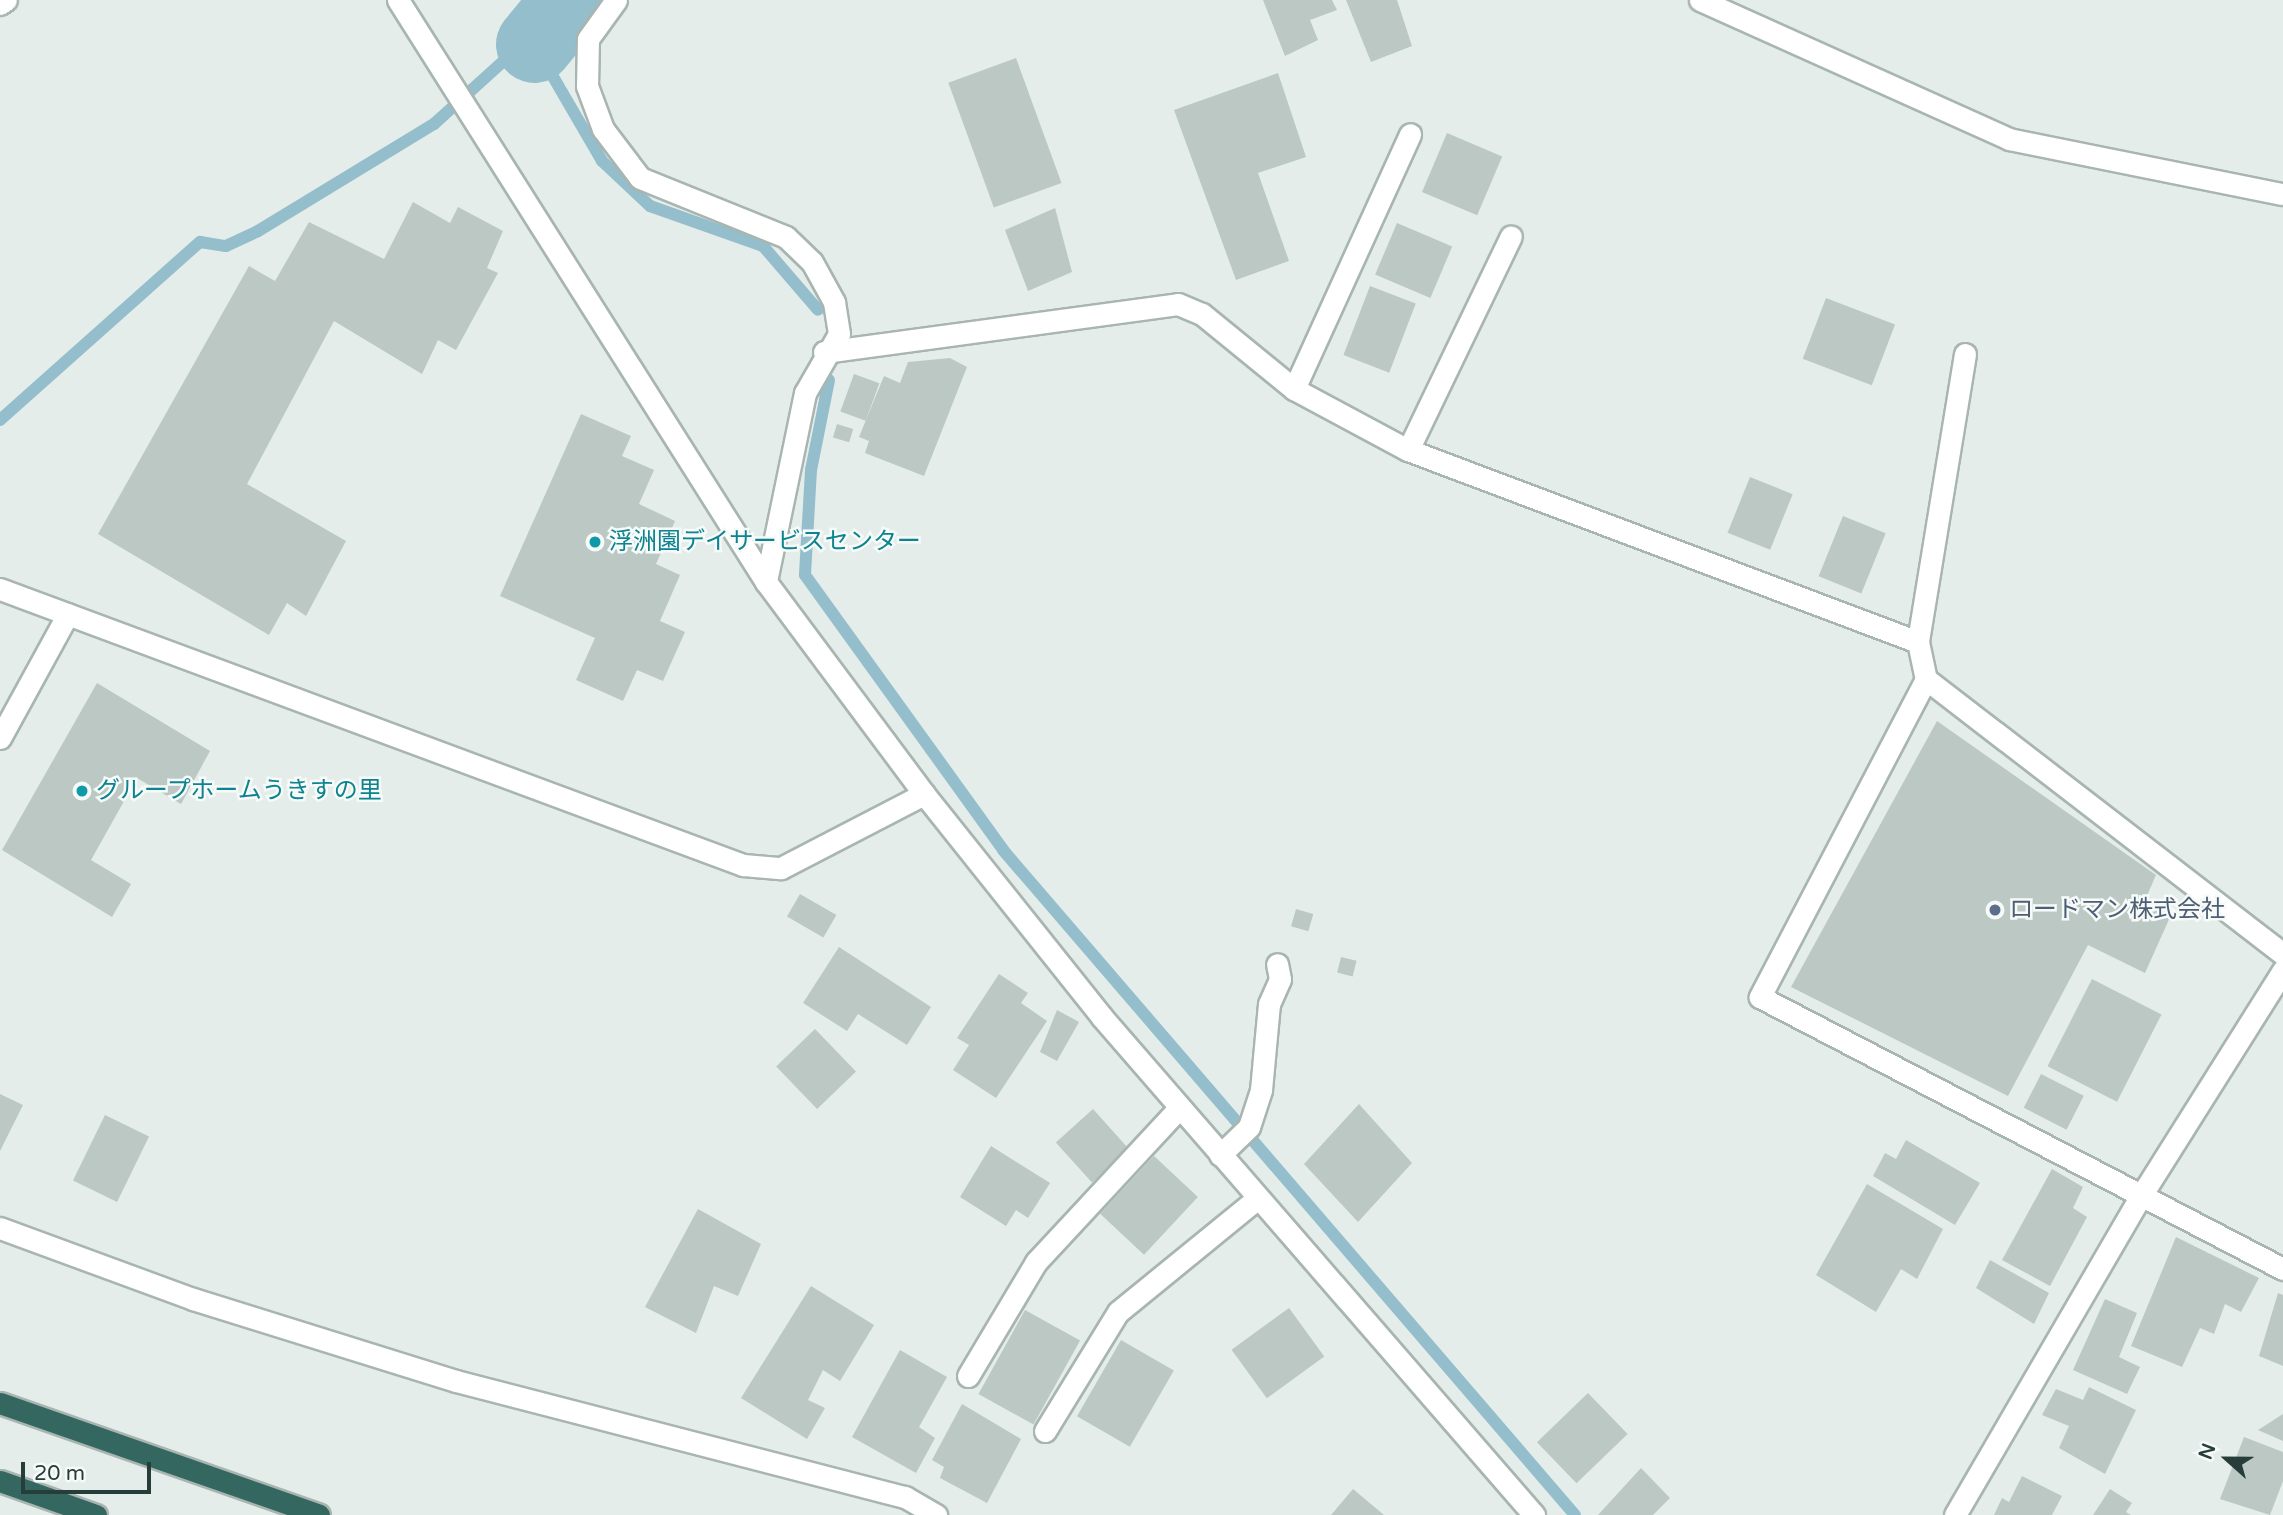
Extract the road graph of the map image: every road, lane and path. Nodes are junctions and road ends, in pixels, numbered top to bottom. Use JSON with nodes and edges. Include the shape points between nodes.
{"nodes":[{"id":1,"x":6,"y":0,"type":"edge"},
{"id":2,"x":398,"y":0,"type":"edge"},
{"id":3,"x":616,"y":0,"type":"edge"},
{"id":4,"x":1700,"y":0,"type":"edge"},
{"id":5,"x":0,"y":4,"type":"edge"},
{"id":6,"x":1410,"y":134,"type":"dead end"},
{"id":7,"x":2283,"y":194,"type":"edge"},
{"id":8,"x":1511,"y":236,"type":"dead end"},
{"id":9,"x":824,"y":352,"type":"junction"},
{"id":10,"x":1965,"y":354,"type":"dead end"},
{"id":11,"x":1294,"y":389,"type":"junction"},
{"id":12,"x":1408,"y":450,"type":"junction"},
{"id":13,"x":766,"y":582,"type":"junction"},
{"id":14,"x":0,"y":589,"type":"edge"},
{"id":15,"x":68,"y":614,"type":"junction"},
{"id":16,"x":1918,"y":642,"type":"junction"},
{"id":17,"x":1926,"y":679,"type":"junction"},
{"id":18,"x":0,"y":738,"type":"edge"},
{"id":19,"x":924,"y":794,"type":"junction"},
{"id":20,"x":2283,"y":954,"type":"edge"},
{"id":21,"x":1277,"y":964,"type":"dead end"},
{"id":22,"x":2283,"y":970,"type":"edge"},
{"id":23,"x":1179,"y":1108,"type":"junction"},
{"id":24,"x":1220,"y":1155,"type":"junction"},
{"id":25,"x":1258,"y":1198,"type":"junction"},
{"id":26,"x":2139,"y":1199,"type":"junction"},
{"id":27,"x":0,"y":1228,"type":"edge"},
{"id":28,"x":2283,"y":1269,"type":"edge"},
{"id":29,"x":968,"y":1376,"type":"dead end"},
{"id":30,"x":0,"y":1403,"type":"edge"},
{"id":31,"x":1045,"y":1431,"type":"dead end"},
{"id":32,"x":0,"y":1481,"type":"edge"},
{"id":33,"x":96,"y":1515,"type":"edge"},
{"id":34,"x":319,"y":1515,"type":"edge"},
{"id":35,"x":936,"y":1515,"type":"edge"},
{"id":36,"x":1534,"y":1515,"type":"edge"},
{"id":37,"x":1955,"y":1515,"type":"edge"}],
"edges":[{"from":1,"to":5,"type":"street"},
{"from":2,"to":13,"type":"street"},
{"from":3,"to":9,"type":"street","via":[[588,39],[587,86],[603,129],[640,178],[786,237],[813,262],[834,302],[839,334]]},
{"from":4,"to":7,"type":"street","via":[[2009,139]]},
{"from":6,"to":11,"type":"street"},
{"from":8,"to":12,"type":"street"},
{"from":9,"to":11,"type":"street","via":[[1178,304],[1202,314]]},
{"from":9,"to":13,"type":"street","via":[[791,445]]},
{"from":10,"to":16,"type":"street"},
{"from":11,"to":12,"type":"street"},
{"from":12,"to":16,"type":"street"},
{"from":13,"to":19,"type":"street"},
{"from":14,"to":15,"type":"street"},
{"from":15,"to":18,"type":"street"},
{"from":15,"to":19,"type":"street","via":[[743,865],[781,868]]},
{"from":16,"to":17,"type":"street"},
{"from":17,"to":20,"type":"street"},
{"from":17,"to":26,"type":"street","via":[[1760,997]]},
{"from":19,"to":23,"type":"street"},
{"from":21,"to":24,"type":"street","via":[[1280,979],[1269,1004],[1261,1090],[1243,1133]]},
{"from":22,"to":26,"type":"street"},
{"from":23,"to":24,"type":"street"},
{"from":23,"to":29,"type":"street","via":[[1036,1262]]},
{"from":24,"to":25,"type":"street"},
{"from":25,"to":31,"type":"street","via":[[1118,1312]]},
{"from":25,"to":36,"type":"street"},
{"from":26,"to":28,"type":"street"},
{"from":26,"to":37,"type":"street"},
{"from":27,"to":35,"type":"street","via":[[193,1299],[456,1381],[905,1497]]},
{"from":30,"to":34,"type":"highway"},
{"from":32,"to":33,"type":"highway"}]}
